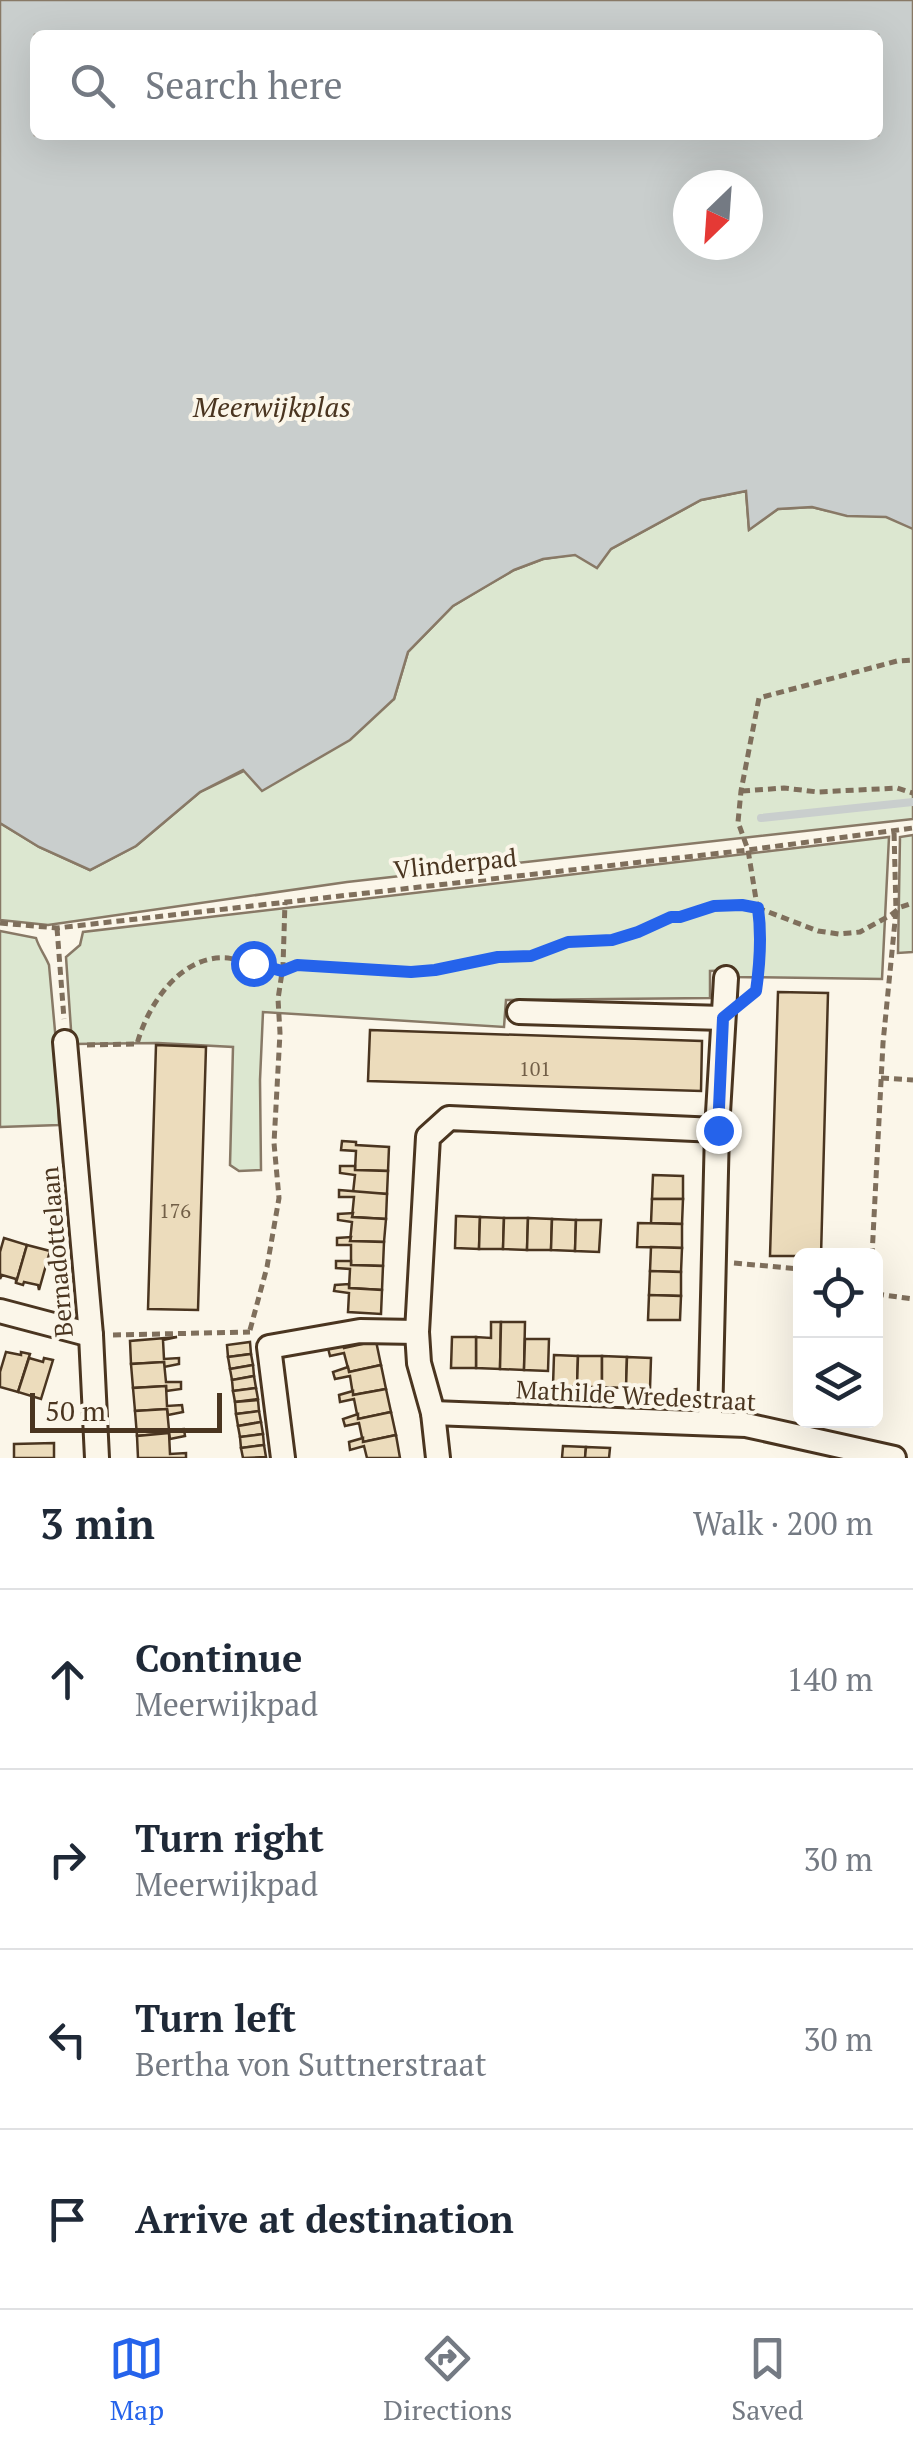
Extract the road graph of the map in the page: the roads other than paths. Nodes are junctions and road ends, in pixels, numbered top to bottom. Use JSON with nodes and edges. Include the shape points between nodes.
{"nodes":[{"id":1,"x":726,"y":978,"type":"dead end"},
{"id":2,"x":519,"y":1012,"type":"dead end"},
{"id":3,"x":723,"y":1018,"type":"junction"},
{"id":4,"x":66,"y":1044,"type":"road end"},
{"id":5,"x":718,"y":1130,"type":"junction"},
{"id":6,"x":0,"y":1311,"type":"edge"},
{"id":7,"x":417,"y":1332,"type":"junction"},
{"id":8,"x":91,"y":1336,"type":"junction"},
{"id":9,"x":432,"y":1413,"type":"junction"},
{"id":10,"x":710,"y":1422,"type":"junction"},
{"id":11,"x":97,"y":1458,"type":"edge"},
{"id":12,"x":283,"y":1458,"type":"edge"},
{"id":13,"x":438,"y":1458,"type":"edge"},
{"id":14,"x":894,"y":1458,"type":"edge"}],
"edges":[{"from":1,"to":3,"type":"street"},
{"from":2,"to":3,"type":"street"},
{"from":3,"to":5,"type":"street"},
{"from":4,"to":8,"type":"street","name":"Bernadottelaan"},
{"from":5,"to":7,"type":"street","via":[[450,1118],[428,1136]]},
{"from":5,"to":10,"type":"street"},
{"from":6,"to":8,"type":"street"},
{"from":7,"to":9,"type":"street"},
{"from":7,"to":12,"type":"street","via":[[259,1340]]},
{"from":8,"to":11,"type":"street","name":"Bernadottelaan"},
{"from":9,"to":10,"type":"street","name":"Mathilde Wredestraat"},
{"from":9,"to":13,"type":"street"},
{"from":10,"to":14,"type":"street","name":"Mathilde Wredestraat"}]}
